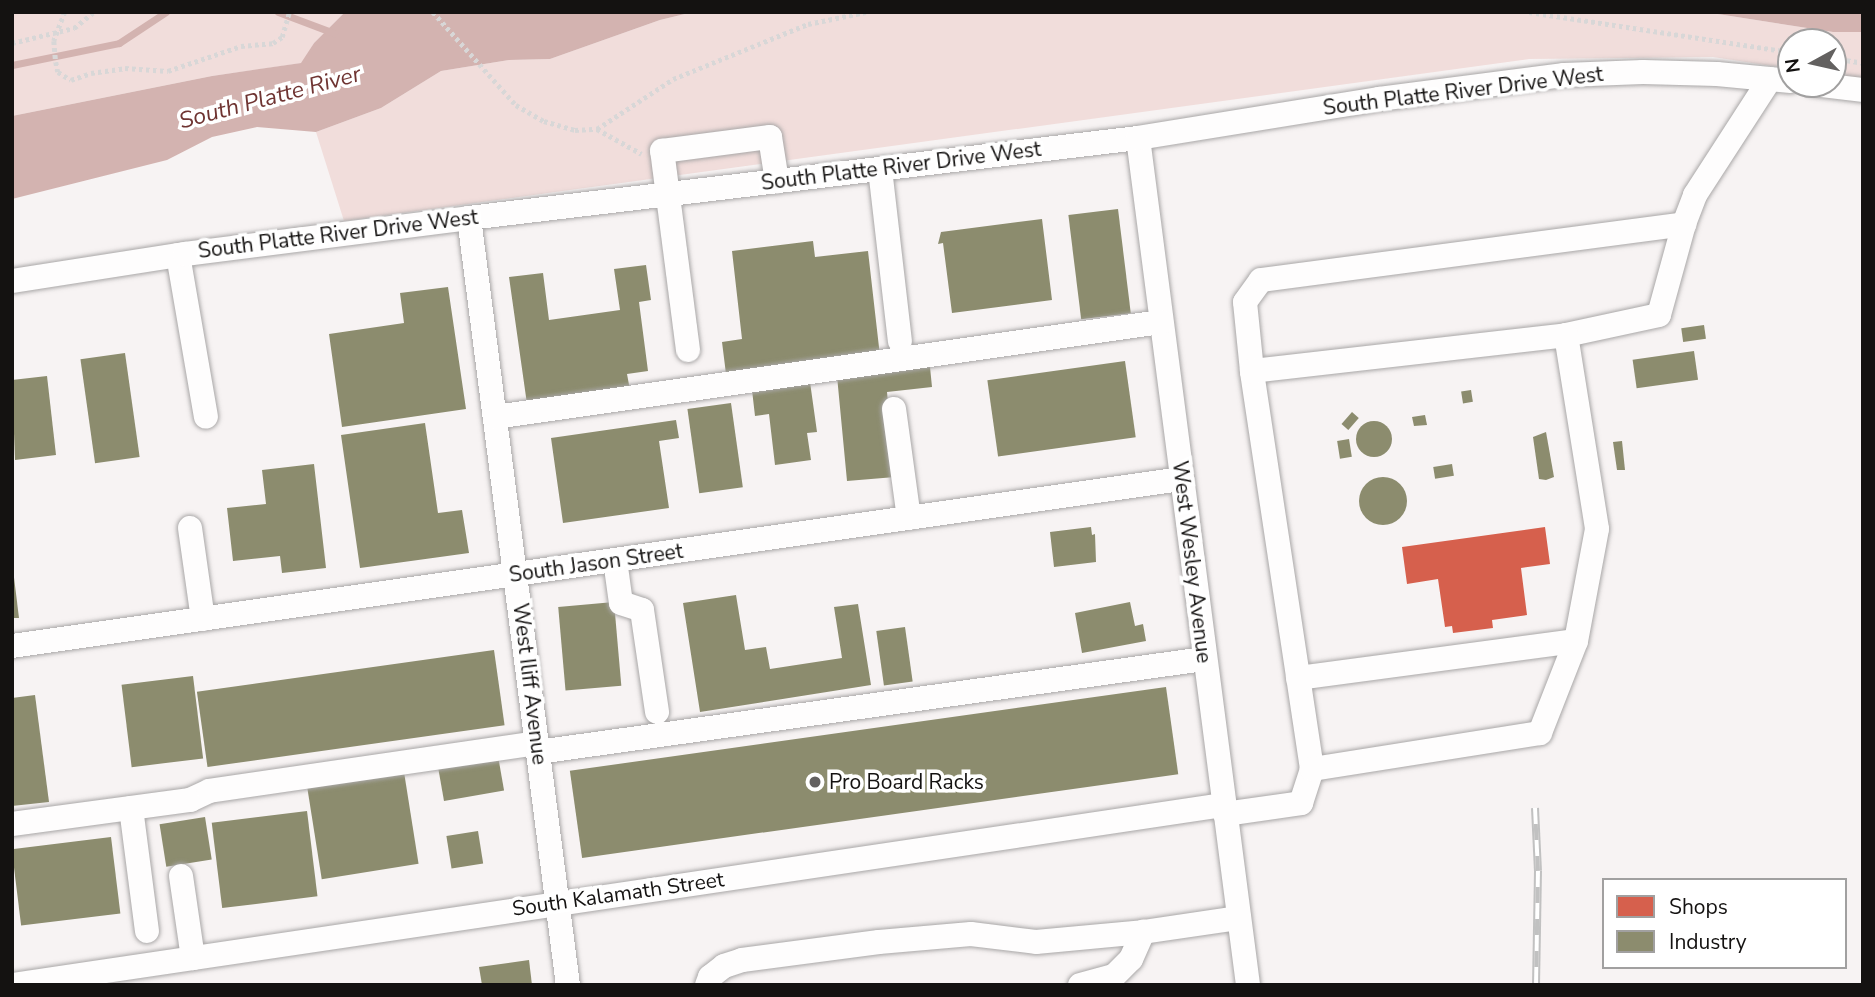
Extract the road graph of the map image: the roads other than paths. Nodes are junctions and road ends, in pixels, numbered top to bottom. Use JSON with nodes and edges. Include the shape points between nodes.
{"nodes":[{"id":1,"x":1777,"y":80,"type":"edge"},
{"id":2,"x":1777,"y":84,"type":"edge"},
{"id":3,"x":1138,"y":138,"type":"junction"},
{"id":4,"x":880,"y":169,"type":"junction"},
{"id":5,"x":777,"y":181,"type":"junction"},
{"id":6,"x":667,"y":194,"type":"junction"},
{"id":7,"x":469,"y":218,"type":"junction"},
{"id":8,"x":1684,"y":224,"type":"junction"},
{"id":9,"x":178,"y":256,"type":"junction"},
{"id":10,"x":12,"y":281,"type":"edge"},
{"id":11,"x":1161,"y":323,"type":"junction"},
{"id":12,"x":1566,"y":335,"type":"junction"},
{"id":13,"x":900,"y":341,"type":"dead end"},
{"id":14,"x":688,"y":350,"type":"dead end"},
{"id":15,"x":1252,"y":371,"type":"junction"},
{"id":16,"x":894,"y":410,"type":"dead end"},
{"id":17,"x":495,"y":416,"type":"junction"},
{"id":18,"x":206,"y":417,"type":"dead end"},
{"id":19,"x":1181,"y":479,"type":"junction"},
{"id":20,"x":909,"y":518,"type":"junction"},
{"id":21,"x":190,"y":527,"type":"dead end"},
{"id":22,"x":615,"y":560,"type":"junction"},
{"id":23,"x":516,"y":574,"type":"junction"},
{"id":24,"x":202,"y":619,"type":"junction"},
{"id":25,"x":1576,"y":641,"type":"junction"},
{"id":26,"x":12,"y":646,"type":"edge"},
{"id":27,"x":1204,"y":659,"type":"junction"},
{"id":28,"x":1298,"y":678,"type":"junction"},
{"id":29,"x":657,"y":712,"type":"dead end"},
{"id":30,"x":538,"y":748,"type":"junction"},
{"id":31,"x":1312,"y":769,"type":"junction"},
{"id":32,"x":131,"y":808,"type":"junction"},
{"id":33,"x":1224,"y":809,"type":"junction"},
{"id":34,"x":12,"y":824,"type":"edge"},
{"id":35,"x":181,"y":876,"type":"dead end"},
{"id":36,"x":557,"y":903,"type":"junction"},
{"id":37,"x":1239,"y":918,"type":"junction"},
{"id":38,"x":147,"y":931,"type":"dead end"},
{"id":39,"x":1143,"y":933,"type":"junction"},
{"id":40,"x":193,"y":958,"type":"junction"},
{"id":41,"x":12,"y":985,"type":"edge"},
{"id":42,"x":568,"y":985,"type":"edge"},
{"id":43,"x":707,"y":985,"type":"edge"},
{"id":44,"x":1080,"y":985,"type":"edge"},
{"id":45,"x":1248,"y":985,"type":"edge"}],
"edges":[{"from":1,"to":3,"type":"street","name":"South Platte River Drive West","via":[[1643,72],[1564,75]]},
{"from":2,"to":8,"type":"street","via":[[1695,195]]},
{"from":3,"to":4,"type":"street","name":"South Platte River Drive West"},
{"from":3,"to":11,"type":"street","name":"West Wesley Avenue"},
{"from":4,"to":5,"type":"street","name":"South Platte River Drive West"},
{"from":4,"to":13,"type":"street"},
{"from":5,"to":6,"type":"street","name":"South Platte River Drive West"},
{"from":5,"to":6,"type":"street","via":[[770,137],[662,151]]},
{"from":6,"to":7,"type":"street","name":"South Platte River Drive West"},
{"from":6,"to":14,"type":"street"},
{"from":7,"to":9,"type":"street","name":"South Platte River Drive West"},
{"from":7,"to":17,"type":"street","name":"West Iliff Avenue"},
{"from":8,"to":12,"type":"street","via":[[1659,316]]},
{"from":8,"to":15,"type":"street","via":[[1262,280],[1245,302]]},
{"from":9,"to":10,"type":"street","name":"South Platte River Drive West"},
{"from":9,"to":18,"type":"street"},
{"from":11,"to":17,"type":"street"},
{"from":11,"to":19,"type":"street","name":"West Wesley Avenue"},
{"from":12,"to":15,"type":"street"},
{"from":12,"to":25,"type":"street","via":[[1597,529]]},
{"from":15,"to":28,"type":"street"},
{"from":16,"to":20,"type":"street"},
{"from":17,"to":23,"type":"street","name":"West Iliff Avenue"},
{"from":19,"to":20,"type":"street","name":"South Jason Street"},
{"from":19,"to":27,"type":"street","name":"West Wesley Avenue"},
{"from":20,"to":22,"type":"street","name":"South Jason Street"},
{"from":21,"to":24,"type":"street"},
{"from":22,"to":23,"type":"street","name":"South Jason Street"},
{"from":22,"to":29,"type":"street","via":[[621,603],[642,610]]},
{"from":23,"to":24,"type":"street","name":"South Jason Street"},
{"from":23,"to":30,"type":"street","name":"West Iliff Avenue"},
{"from":24,"to":26,"type":"street","name":"South Jason Street"},
{"from":25,"to":28,"type":"street"},
{"from":25,"to":31,"type":"street","via":[[1540,733]]},
{"from":27,"to":30,"type":"street"},
{"from":27,"to":33,"type":"street","name":"West Wesley Avenue"},
{"from":28,"to":31,"type":"street"},
{"from":30,"to":32,"type":"street","via":[[209,791],[190,800]]},
{"from":30,"to":36,"type":"street","name":"West Iliff Avenue"},
{"from":31,"to":33,"type":"street","name":"South Kalamath Street","via":[[1301,803]]},
{"from":32,"to":34,"type":"street"},
{"from":32,"to":38,"type":"street"},
{"from":33,"to":36,"type":"street","name":"South Kalamath Street"},
{"from":33,"to":37,"type":"street","name":"West Wesley Avenue"},
{"from":35,"to":40,"type":"street"},
{"from":36,"to":40,"type":"street","name":"South Kalamath Street"},
{"from":36,"to":42,"type":"street","name":"West Iliff Avenue"},
{"from":37,"to":39,"type":"street"},
{"from":37,"to":45,"type":"street","name":"West Wesley Avenue"},
{"from":39,"to":43,"type":"street","via":[[1036,942],[971,934],[879,942],[742,960],[724,966],[710,976]]},
{"from":39,"to":44,"type":"street","via":[[1131,959],[1114,976]]},
{"from":40,"to":41,"type":"street","name":"South Kalamath Street"}]}
